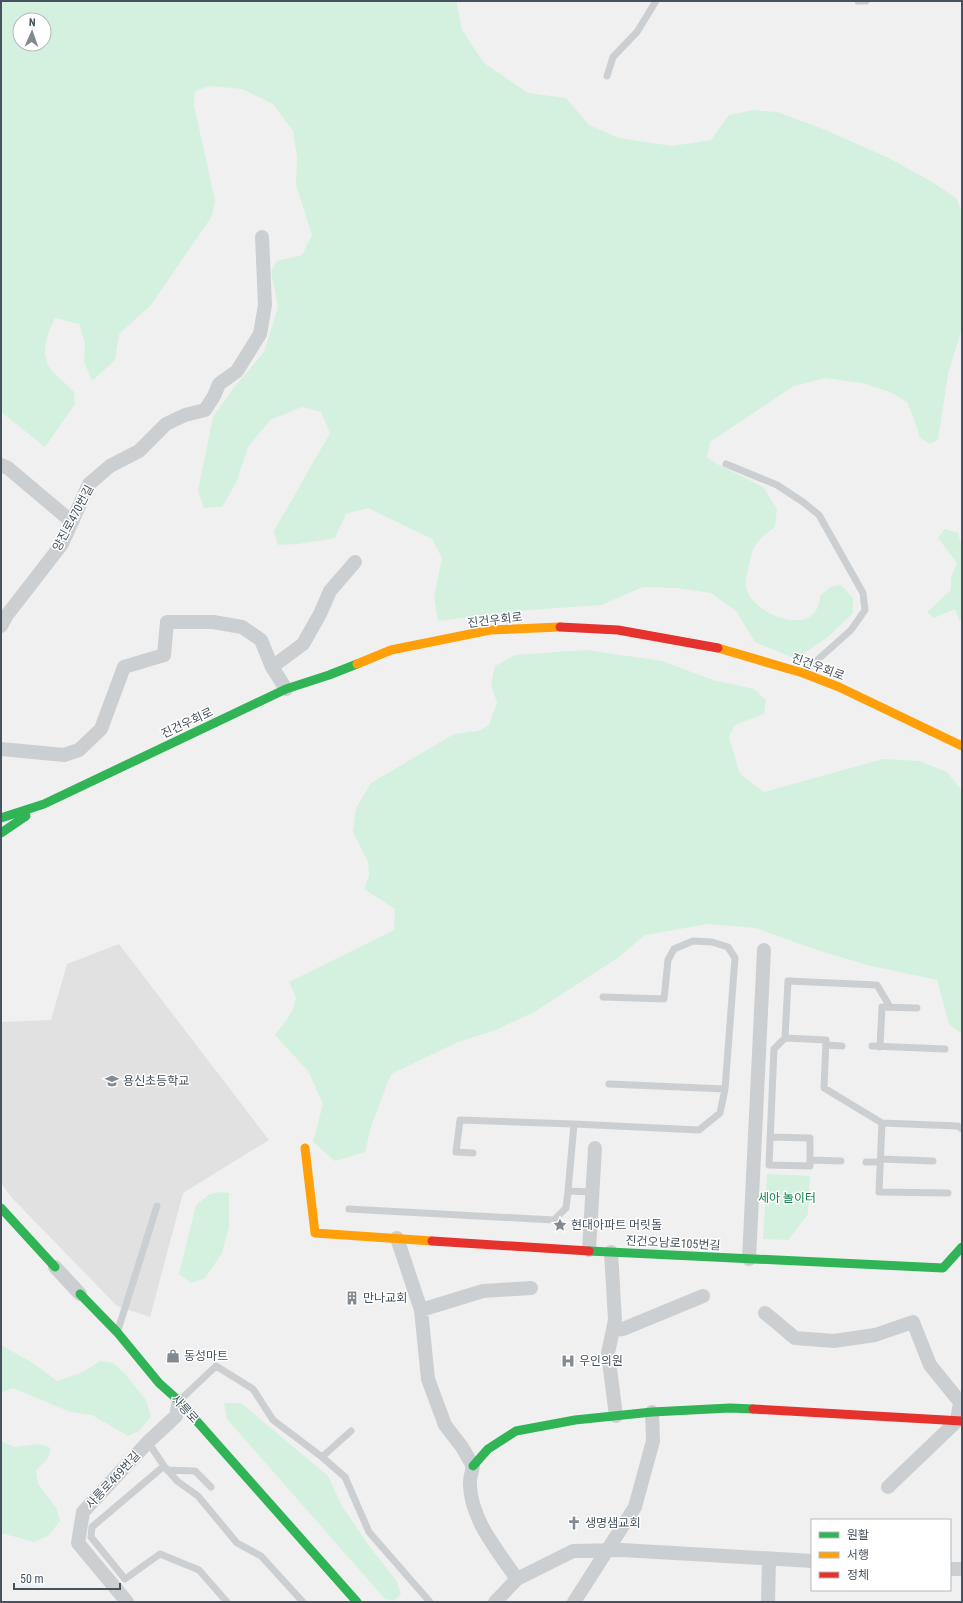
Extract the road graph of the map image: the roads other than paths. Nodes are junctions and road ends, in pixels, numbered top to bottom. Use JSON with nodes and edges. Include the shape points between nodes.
{"nodes":[{"id":1,"x":656,"y":1,"type":"edge"},
{"id":2,"x":858,"y":1,"type":"edge"},
{"id":3,"x":866,"y":1,"type":"edge"},
{"id":4,"x":607,"y":76,"type":"dead end"},
{"id":5,"x":262,"y":237,"type":"dead end"},
{"id":6,"x":726,"y":464,"type":"dead end"},
{"id":7,"x":1,"y":465,"type":"edge"},
{"id":8,"x":72,"y":522,"type":"junction"},
{"id":9,"x":355,"y":562,"type":"dead end"},
{"id":10,"x":1,"y":626,"type":"edge"},
{"id":11,"x":272,"y":667,"type":"junction"},
{"id":12,"x":803,"y":673,"type":"junction"},
{"id":13,"x":286,"y":690,"type":"junction"},
{"id":14,"x":962,"y":746,"type":"edge"},
{"id":15,"x":1,"y":749,"type":"edge"},
{"id":16,"x":44,"y":804,"type":"junction"},
{"id":17,"x":1,"y":818,"type":"edge"},
{"id":18,"x":1,"y":833,"type":"edge"},
{"id":19,"x":764,"y":950,"type":"dead end"},
{"id":20,"x":603,"y":997,"type":"dead end"},
{"id":21,"x":890,"y":1007,"type":"junction"},
{"id":22,"x":917,"y":1008,"type":"dead end"},
{"id":23,"x":785,"y":1038,"type":"junction"},
{"id":24,"x":826,"y":1045,"type":"junction"},
{"id":25,"x":842,"y":1046,"type":"dead end"},
{"id":26,"x":872,"y":1046,"type":"dead end"},
{"id":27,"x":880,"y":1047,"type":"junction"},
{"id":28,"x":945,"y":1049,"type":"dead end"},
{"id":29,"x":609,"y":1084,"type":"dead end"},
{"id":30,"x":724,"y":1089,"type":"junction"},
{"id":31,"x":882,"y":1123,"type":"junction"},
{"id":32,"x":574,"y":1124,"type":"junction"},
{"id":33,"x":962,"y":1129,"type":"edge"},
{"id":34,"x":770,"y":1137,"type":"junction"},
{"id":35,"x":305,"y":1148,"type":"dead end"},
{"id":36,"x":594,"y":1148,"type":"dead end"},
{"id":37,"x":473,"y":1152,"type":"dead end"},
{"id":38,"x":810,"y":1160,"type":"junction"},
{"id":39,"x":880,"y":1160,"type":"junction"},
{"id":40,"x":841,"y":1161,"type":"dead end"},
{"id":41,"x":933,"y":1161,"type":"dead end"},
{"id":42,"x":866,"y":1162,"type":"dead end"},
{"id":43,"x":568,"y":1191,"type":"junction"},
{"id":44,"x":592,"y":1192,"type":"junction"},
{"id":45,"x":948,"y":1193,"type":"dead end"},
{"id":46,"x":157,"y":1206,"type":"dead end"},
{"id":47,"x":1,"y":1208,"type":"edge"},
{"id":48,"x":349,"y":1209,"type":"dead end"},
{"id":49,"x":5,"y":1220,"type":"edge"},
{"id":50,"x":396,"y":1238,"type":"junction"},
{"id":51,"x":962,"y":1247,"type":"edge"},
{"id":52,"x":588,"y":1250,"type":"junction"},
{"id":53,"x":611,"y":1252,"type":"junction"},
{"id":54,"x":749,"y":1259,"type":"junction"},
{"id":55,"x":55,"y":1268,"type":"joint"},
{"id":56,"x":532,"y":1288,"type":"dead end"},
{"id":57,"x":80,"y":1294,"type":"joint"},
{"id":58,"x":703,"y":1296,"type":"dead end"},
{"id":59,"x":421,"y":1310,"type":"junction"},
{"id":60,"x":765,"y":1312,"type":"dead end"},
{"id":61,"x":613,"y":1330,"type":"junction"},
{"id":62,"x":117,"y":1332,"type":"junction"},
{"id":63,"x":179,"y":1401,"type":"junction"},
{"id":64,"x":652,"y":1412,"type":"junction"},
{"id":65,"x":616,"y":1416,"type":"junction"},
{"id":66,"x":960,"y":1421,"type":"edge"},
{"id":67,"x":351,"y":1431,"type":"dead end"},
{"id":68,"x":148,"y":1442,"type":"junction"},
{"id":69,"x":322,"y":1457,"type":"junction"},
{"id":70,"x":473,"y":1466,"type":"junction"},
{"id":71,"x":166,"y":1468,"type":"junction"},
{"id":72,"x":211,"y":1487,"type":"dead end"},
{"id":73,"x":888,"y":1487,"type":"dead end"},
{"id":74,"x":608,"y":1550,"type":"junction"},
{"id":75,"x":769,"y":1558,"type":"junction"},
{"id":76,"x":811,"y":1561,"type":"edge"},
{"id":77,"x":951,"y":1569,"type":"edge"},
{"id":78,"x":962,"y":1569,"type":"edge"},
{"id":79,"x":517,"y":1578,"type":"junction"},
{"id":80,"x":121,"y":1600,"type":"edge"},
{"id":81,"x":227,"y":1602,"type":"edge"},
{"id":82,"x":302,"y":1602,"type":"edge"},
{"id":83,"x":357,"y":1602,"type":"edge"},
{"id":84,"x":430,"y":1602,"type":"edge"},
{"id":85,"x":495,"y":1602,"type":"edge"},
{"id":86,"x":574,"y":1602,"type":"edge"},
{"id":87,"x":768,"y":1602,"type":"edge"}],
"edges":[{"from":1,"to":4,"type":"lane","via":[[637,32],[613,57]]},
{"from":2,"to":3,"type":"lane"},
{"from":5,"to":8,"type":"street","name":"양진로470번길","via":[[265,305],[260,334],[237,371],[220,384],[205,410],[185,415],[166,424],[139,451],[110,466],[89,484]]},
{"from":6,"to":12,"type":"lane","via":[[777,485],[819,515],[863,593],[865,610],[851,630]]},
{"from":7,"to":8,"type":"street","via":[[8,468]]},
{"from":8,"to":10,"type":"street","name":"양진로470번길","via":[[62,544]]},
{"from":9,"to":11,"type":"street","via":[[330,590],[303,644]]},
{"from":11,"to":13,"type":"street"},
{"from":11,"to":15,"type":"street","via":[[261,640],[242,627],[213,622],[166,622],[164,655],[124,667],[101,729],[79,750],[64,755]]},
{"from":12,"to":13,"type":"street","name":"진건우회로","via":[[708,645],[618,630],[551,626],[490,630],[391,650]]},
{"from":12,"to":14,"type":"street","name":"진건우회로","via":[[839,687]]},
{"from":13,"to":16,"type":"street","name":"진건우회로"},
{"from":16,"to":17,"type":"street","name":"진건우회로"},
{"from":16,"to":18,"type":"street","name":"진건우회로"},
{"from":19,"to":54,"type":"street"},
{"from":20,"to":30,"type":"lane","via":[[664,1000],[668,960],[674,949],[692,941],[712,942],[728,947],[735,958]]},
{"from":21,"to":22,"type":"lane"},
{"from":21,"to":23,"type":"lane","via":[[877,985],[788,981]]},
{"from":21,"to":27,"type":"lane","via":[[882,1007]]},
{"from":23,"to":24,"type":"lane","via":[[826,1040]]},
{"from":23,"to":34,"type":"lane","via":[[774,1049]]},
{"from":24,"to":25,"type":"lane"},
{"from":24,"to":31,"type":"lane","via":[[824,1088]]},
{"from":26,"to":27,"type":"lane"},
{"from":27,"to":28,"type":"lane"},
{"from":29,"to":30,"type":"lane"},
{"from":30,"to":32,"type":"lane","via":[[720,1113],[699,1130]]},
{"from":31,"to":33,"type":"lane","via":[[958,1126]]},
{"from":31,"to":39,"type":"lane"},
{"from":32,"to":37,"type":"lane","via":[[460,1120],[456,1152]]},
{"from":32,"to":43,"type":"lane"},
{"from":34,"to":38,"type":"lane","via":[[810,1138]]},
{"from":34,"to":38,"type":"lane","via":[[769,1165],[810,1166]]},
{"from":35,"to":50,"type":"street","name":"진건오남로105번길","via":[[315,1233]]},
{"from":36,"to":44,"type":"street"},
{"from":38,"to":40,"type":"lane"},
{"from":39,"to":41,"type":"lane"},
{"from":39,"to":42,"type":"lane"},
{"from":39,"to":45,"type":"lane","via":[[879,1192]]},
{"from":43,"to":44,"type":"lane"},
{"from":43,"to":48,"type":"lane","via":[[566,1208],[554,1220]]},
{"from":44,"to":52,"type":"street"},
{"from":46,"to":62,"type":"lane"},
{"from":47,"to":49,"type":"street","name":"사릉로"},
{"from":49,"to":55,"type":"street","name":"사릉로"},
{"from":50,"to":52,"type":"street","name":"진건오남로105번길"},
{"from":50,"to":59,"type":"street"},
{"from":51,"to":54,"type":"street","name":"진건오남로105번길","via":[[943,1268]]},
{"from":52,"to":53,"type":"street","name":"진건오남로105번길"},
{"from":53,"to":54,"type":"street","name":"진건오남로105번길"},
{"from":53,"to":61,"type":"street","via":[[615,1320]]},
{"from":55,"to":57,"type":"street","name":"사릉로"},
{"from":56,"to":59,"type":"street","via":[[483,1291]]},
{"from":57,"to":62,"type":"street","name":"사릉로"},
{"from":58,"to":61,"type":"street","via":[[622,1329]]},
{"from":59,"to":70,"type":"street","via":[[428,1379],[445,1424]]},
{"from":60,"to":66,"type":"street","via":[[795,1338],[834,1341],[875,1336],[913,1322],[930,1364],[960,1402]]},
{"from":61,"to":65,"type":"street","via":[[608,1353]]},
{"from":62,"to":63,"type":"street","name":"사릉로","via":[[159,1383]]},
{"from":63,"to":68,"type":"street","name":"사릉로469번길","via":[[176,1416]]},
{"from":63,"to":69,"type":"lane","via":[[216,1366],[253,1389],[273,1420]]},
{"from":63,"to":83,"type":"street","name":"사릉로"},
{"from":64,"to":65,"type":"street"},
{"from":64,"to":66,"type":"street","via":[[730,1408]]},
{"from":64,"to":74,"type":"street","via":[[654,1442],[635,1507]]},
{"from":65,"to":70,"type":"street","via":[[575,1420],[516,1431],[488,1449]]},
{"from":66,"to":73,"type":"street"},
{"from":67,"to":69,"type":"lane"},
{"from":68,"to":71,"type":"lane"},
{"from":68,"to":80,"type":"street","name":"사릉로469번길","via":[[83,1512],[78,1543]]},
{"from":69,"to":84,"type":"lane","via":[[345,1477],[369,1532]]},
{"from":70,"to":79,"type":"street","via":[[470,1484],[473,1506],[486,1532]]},
{"from":71,"to":72,"type":"lane","via":[[195,1470]]},
{"from":71,"to":81,"type":"lane","via":[[92,1527],[91,1537],[125,1579],[160,1554],[199,1570]]},
{"from":71,"to":82,"type":"lane","via":[[177,1482],[198,1496],[237,1543],[261,1556]]},
{"from":74,"to":75,"type":"street"},
{"from":74,"to":79,"type":"street","via":[[573,1551]]},
{"from":74,"to":86,"type":"street"},
{"from":75,"to":76,"type":"street"},
{"from":75,"to":87,"type":"street"},
{"from":77,"to":78,"type":"street"},
{"from":79,"to":85,"type":"street"}]}
